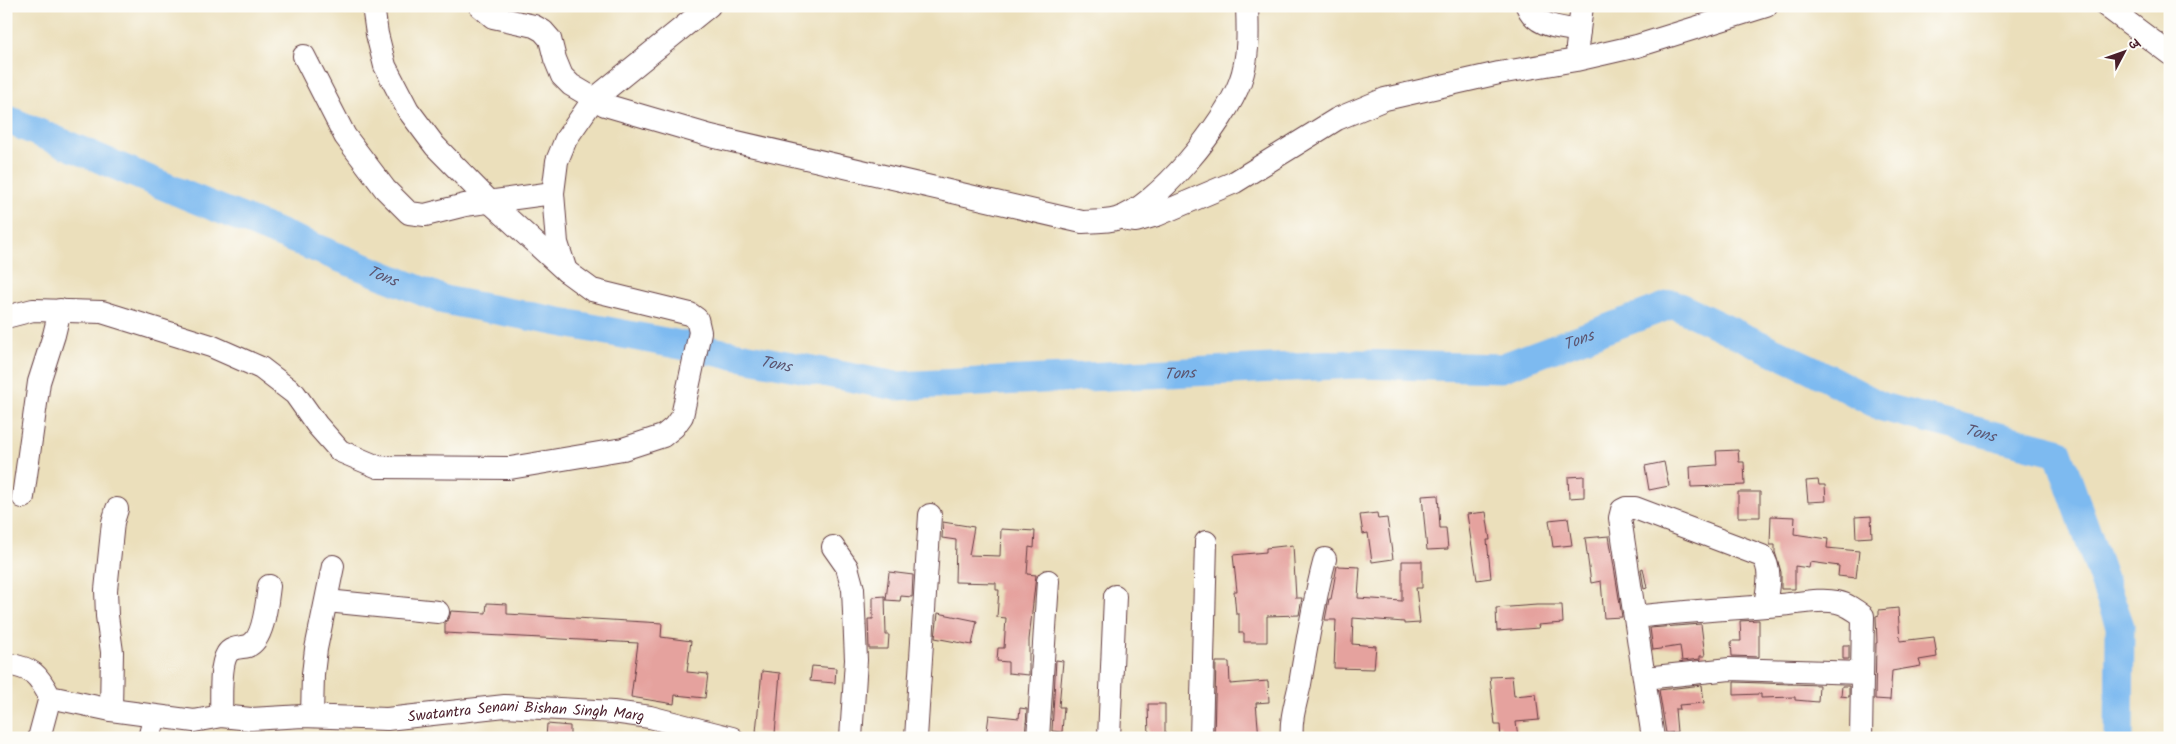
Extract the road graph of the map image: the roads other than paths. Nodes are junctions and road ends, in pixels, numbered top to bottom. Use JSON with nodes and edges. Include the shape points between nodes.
{"nodes":[{"id":1,"x":373,"y":6,"type":"edge"},
{"id":2,"x":480,"y":6,"type":"edge"},
{"id":3,"x":708,"y":6,"type":"edge"},
{"id":4,"x":1247,"y":6,"type":"edge"},
{"id":5,"x":1527,"y":6,"type":"edge"},
{"id":6,"x":1582,"y":6,"type":"edge"},
{"id":7,"x":1766,"y":6,"type":"edge"},
{"id":8,"x":2106,"y":6,"type":"edge"},
{"id":9,"x":1735,"y":12,"type":"edge"},
{"id":10,"x":1579,"y":31,"type":"junction"},
{"id":11,"x":2170,"y":54,"type":"edge"},
{"id":12,"x":304,"y":56,"type":"dead end"},
{"id":13,"x":1576,"y":60,"type":"junction"},
{"id":14,"x":593,"y":100,"type":"junction"},
{"id":15,"x":553,"y":193,"type":"junction"},
{"id":16,"x":490,"y":202,"type":"junction"},
{"id":17,"x":1117,"y":219,"type":"junction"},
{"id":18,"x":566,"y":271,"type":"junction"},
{"id":19,"x":60,"y":310,"type":"junction"},
{"id":20,"x":6,"y":317,"type":"edge"},
{"id":21,"x":23,"y":497,"type":"dead end"},
{"id":22,"x":117,"y":510,"type":"dead end"},
{"id":23,"x":930,"y":515,"type":"dead end"},
{"id":24,"x":1206,"y":542,"type":"dead end"},
{"id":25,"x":833,"y":547,"type":"dead end"},
{"id":26,"x":1325,"y":559,"type":"dead end"},
{"id":27,"x":333,"y":566,"type":"dead end"},
{"id":28,"x":1048,"y":581,"type":"dead end"},
{"id":29,"x":269,"y":586,"type":"dead end"},
{"id":30,"x":1115,"y":596,"type":"dead end"},
{"id":31,"x":327,"y":601,"type":"junction"},
{"id":32,"x":1765,"y":606,"type":"junction"},
{"id":33,"x":438,"y":612,"type":"dead end"},
{"id":34,"x":1635,"y":617,"type":"junction"},
{"id":35,"x":6,"y":664,"type":"edge"},
{"id":36,"x":1862,"y":673,"type":"junction"},
{"id":37,"x":1645,"y":678,"type":"junction"},
{"id":38,"x":50,"y":697,"type":"junction"},
{"id":39,"x":111,"y":710,"type":"junction"},
{"id":40,"x":154,"y":716,"type":"junction"},
{"id":41,"x":221,"y":716,"type":"junction"},
{"id":42,"x":318,"y":724,"type":"edge"},
{"id":43,"x":39,"y":738,"type":"edge"},
{"id":44,"x":149,"y":738,"type":"edge"},
{"id":45,"x":732,"y":738,"type":"edge"},
{"id":46,"x":851,"y":738,"type":"edge"},
{"id":47,"x":916,"y":738,"type":"edge"},
{"id":48,"x":1038,"y":738,"type":"edge"},
{"id":49,"x":1110,"y":738,"type":"edge"},
{"id":50,"x":1201,"y":738,"type":"edge"},
{"id":51,"x":1292,"y":738,"type":"edge"},
{"id":52,"x":1653,"y":738,"type":"edge"},
{"id":53,"x":1861,"y":738,"type":"edge"}],
"edges":[{"from":1,"to":16,"type":"street","via":[[386,66],[408,110],[435,146]]},
{"from":2,"to":14,"type":"street","via":[[493,17],[543,31],[550,38],[562,76]]},
{"from":3,"to":14,"type":"street"},
{"from":4,"to":17,"type":"street","via":[[1249,42],[1240,82],[1219,118],[1174,178],[1151,200]]},
{"from":5,"to":10,"type":"street","via":[[1531,16],[1541,23]]},
{"from":6,"to":10,"type":"street"},
{"from":7,"to":9,"type":"street"},
{"from":8,"to":11,"type":"street"},
{"from":9,"to":13,"type":"street","via":[[1638,46]]},
{"from":10,"to":13,"type":"street"},
{"from":12,"to":16,"type":"street","via":[[346,136],[385,189],[409,213],[425,215]]},
{"from":13,"to":17,"type":"street","via":[[1499,73],[1385,99],[1337,119],[1235,182],[1157,215],[1136,221]]},
{"from":14,"to":15,"type":"street","via":[[566,139],[557,161]]},
{"from":14,"to":17,"type":"street","via":[[711,136],[1055,216],[1082,222]]},
{"from":15,"to":16,"type":"street"},
{"from":15,"to":18,"type":"street","via":[[557,243]]},
{"from":16,"to":18,"type":"street"},
{"from":18,"to":19,"type":"street","via":[[592,290],[690,314],[698,319],[700,332],[682,416],[663,436],[623,449],[510,468],[378,467],[340,451],[295,394],[260,368],[211,346],[102,312]]},
{"from":19,"to":20,"type":"street","via":[[33,310]]},
{"from":19,"to":21,"type":"street","via":[[39,382]]},
{"from":22,"to":39,"type":"street","via":[[106,590],[112,652]]},
{"from":23,"to":47,"type":"street"},
{"from":24,"to":50,"type":"street"},
{"from":25,"to":46,"type":"street","via":[[847,567],[853,589],[856,660]]},
{"from":26,"to":51,"type":"street","via":[[1292,718]]},
{"from":27,"to":31,"type":"street"},
{"from":28,"to":48,"type":"street"},
{"from":29,"to":41,"type":"street","via":[[258,635],[249,645],[234,648],[226,655]]},
{"from":30,"to":49,"type":"street"},
{"from":31,"to":33,"type":"street"},
{"from":31,"to":42,"type":"street","via":[[312,674]]},
{"from":32,"to":34,"type":"street","via":[[1687,610]]},
{"from":32,"to":34,"type":"street","via":[[1769,575],[1768,564],[1762,556],[1636,508],[1626,508],[1620,518]]},
{"from":32,"to":36,"type":"street","via":[[1836,601],[1856,610],[1863,616]]},
{"from":34,"to":37,"type":"street"},
{"from":35,"to":38,"type":"street","via":[[33,672],[41,678]]},
{"from":36,"to":37,"type":"street","via":[[1730,669]]},
{"from":36,"to":53,"type":"street"},
{"from":37,"to":52,"type":"street"},
{"from":38,"to":39,"type":"street","name":"Swatantra Senani Bishan Singh Marg"},
{"from":38,"to":43,"type":"street"},
{"from":39,"to":40,"type":"street","name":"Swatantra Senani Bishan Singh Marg"},
{"from":40,"to":41,"type":"street","name":"Swatantra Senani Bishan Singh Marg","via":[[194,721]]},
{"from":40,"to":44,"type":"street"},
{"from":41,"to":42,"type":"street","name":"Swatantra Senani Bishan Singh Marg"},
{"from":42,"to":45,"type":"street","name":"Swatantra Senani Bishan Singh Marg","via":[[505,706],[622,713]]}]}
